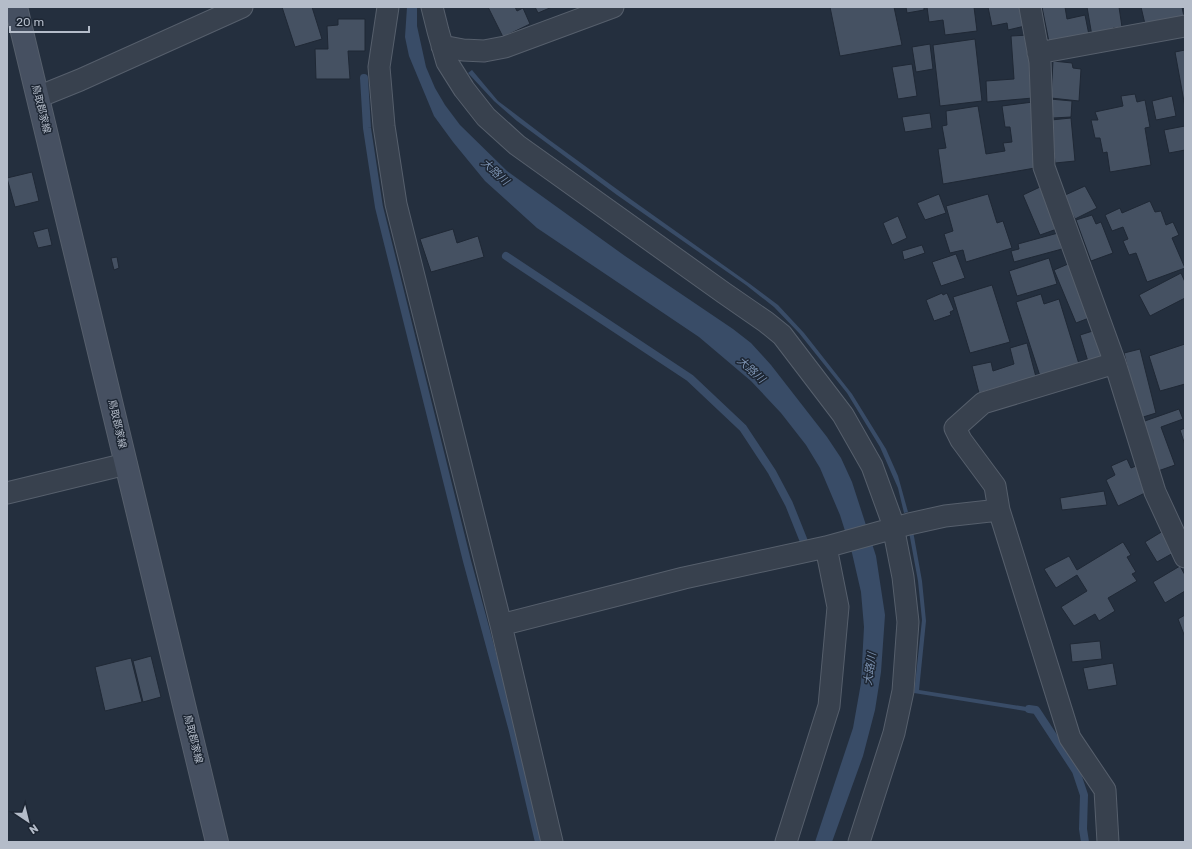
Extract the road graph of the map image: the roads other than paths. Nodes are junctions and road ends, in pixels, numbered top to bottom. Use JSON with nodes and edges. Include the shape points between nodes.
{"nodes":[{"id":1,"x":16,"y":7,"type":"edge"},
{"id":2,"x":242,"y":7,"type":"edge"},
{"id":3,"x":388,"y":7,"type":"edge"},
{"id":4,"x":432,"y":7,"type":"edge"},
{"id":5,"x":613,"y":7,"type":"edge"},
{"id":6,"x":1030,"y":7,"type":"edge"},
{"id":7,"x":1185,"y":26,"type":"edge"},
{"id":8,"x":442,"y":46,"type":"junction"},
{"id":9,"x":1038,"y":53,"type":"junction"},
{"id":10,"x":38,"y":97,"type":"junction"},
{"id":11,"x":1115,"y":363,"type":"junction"},
{"id":12,"x":126,"y":464,"type":"junction"},
{"id":13,"x":7,"y":493,"type":"edge"},
{"id":14,"x":999,"y":510,"type":"junction"},
{"id":15,"x":893,"y":529,"type":"junction"},
{"id":16,"x":827,"y":547,"type":"junction"},
{"id":17,"x":1185,"y":557,"type":"edge"},
{"id":18,"x":501,"y":625,"type":"junction"},
{"id":19,"x":217,"y":842,"type":"edge"},
{"id":20,"x":552,"y":842,"type":"edge"},
{"id":21,"x":786,"y":842,"type":"edge"},
{"id":22,"x":859,"y":842,"type":"edge"},
{"id":23,"x":1108,"y":842,"type":"edge"}],
"edges":[{"from":1,"to":10,"type":"main road","name":"鳥取郡家線"},
{"from":2,"to":10,"type":"street"},
{"from":3,"to":18,"type":"street","via":[[379,67],[384,126],[396,204]]},
{"from":4,"to":8,"type":"street"},
{"from":5,"to":8,"type":"street","via":[[505,47],[470,51]]},
{"from":6,"to":9,"type":"street"},
{"from":7,"to":9,"type":"street"},
{"from":8,"to":15,"type":"street","via":[[447,62],[464,89],[486,117],[517,145],[766,322],[782,336],[843,416],[872,466]]},
{"from":9,"to":11,"type":"street","via":[[1044,167]]},
{"from":10,"to":12,"type":"main road","name":"鳥取郡家線"},
{"from":11,"to":14,"type":"street","via":[[983,403],[955,428],[995,486]]},
{"from":11,"to":17,"type":"street","via":[[1155,492]]},
{"from":12,"to":13,"type":"street"},
{"from":12,"to":19,"type":"main road","name":"鳥取郡家線"},
{"from":14,"to":15,"type":"street","via":[[945,516]]},
{"from":14,"to":23,"type":"street","via":[[1070,738],[1105,790]]},
{"from":15,"to":16,"type":"street"},
{"from":15,"to":22,"type":"street","via":[[903,577],[908,622],[903,691],[894,733]]},
{"from":16,"to":18,"type":"street","via":[[684,578]]},
{"from":16,"to":21,"type":"street","via":[[838,607],[829,706]]},
{"from":18,"to":20,"type":"street"}]}
